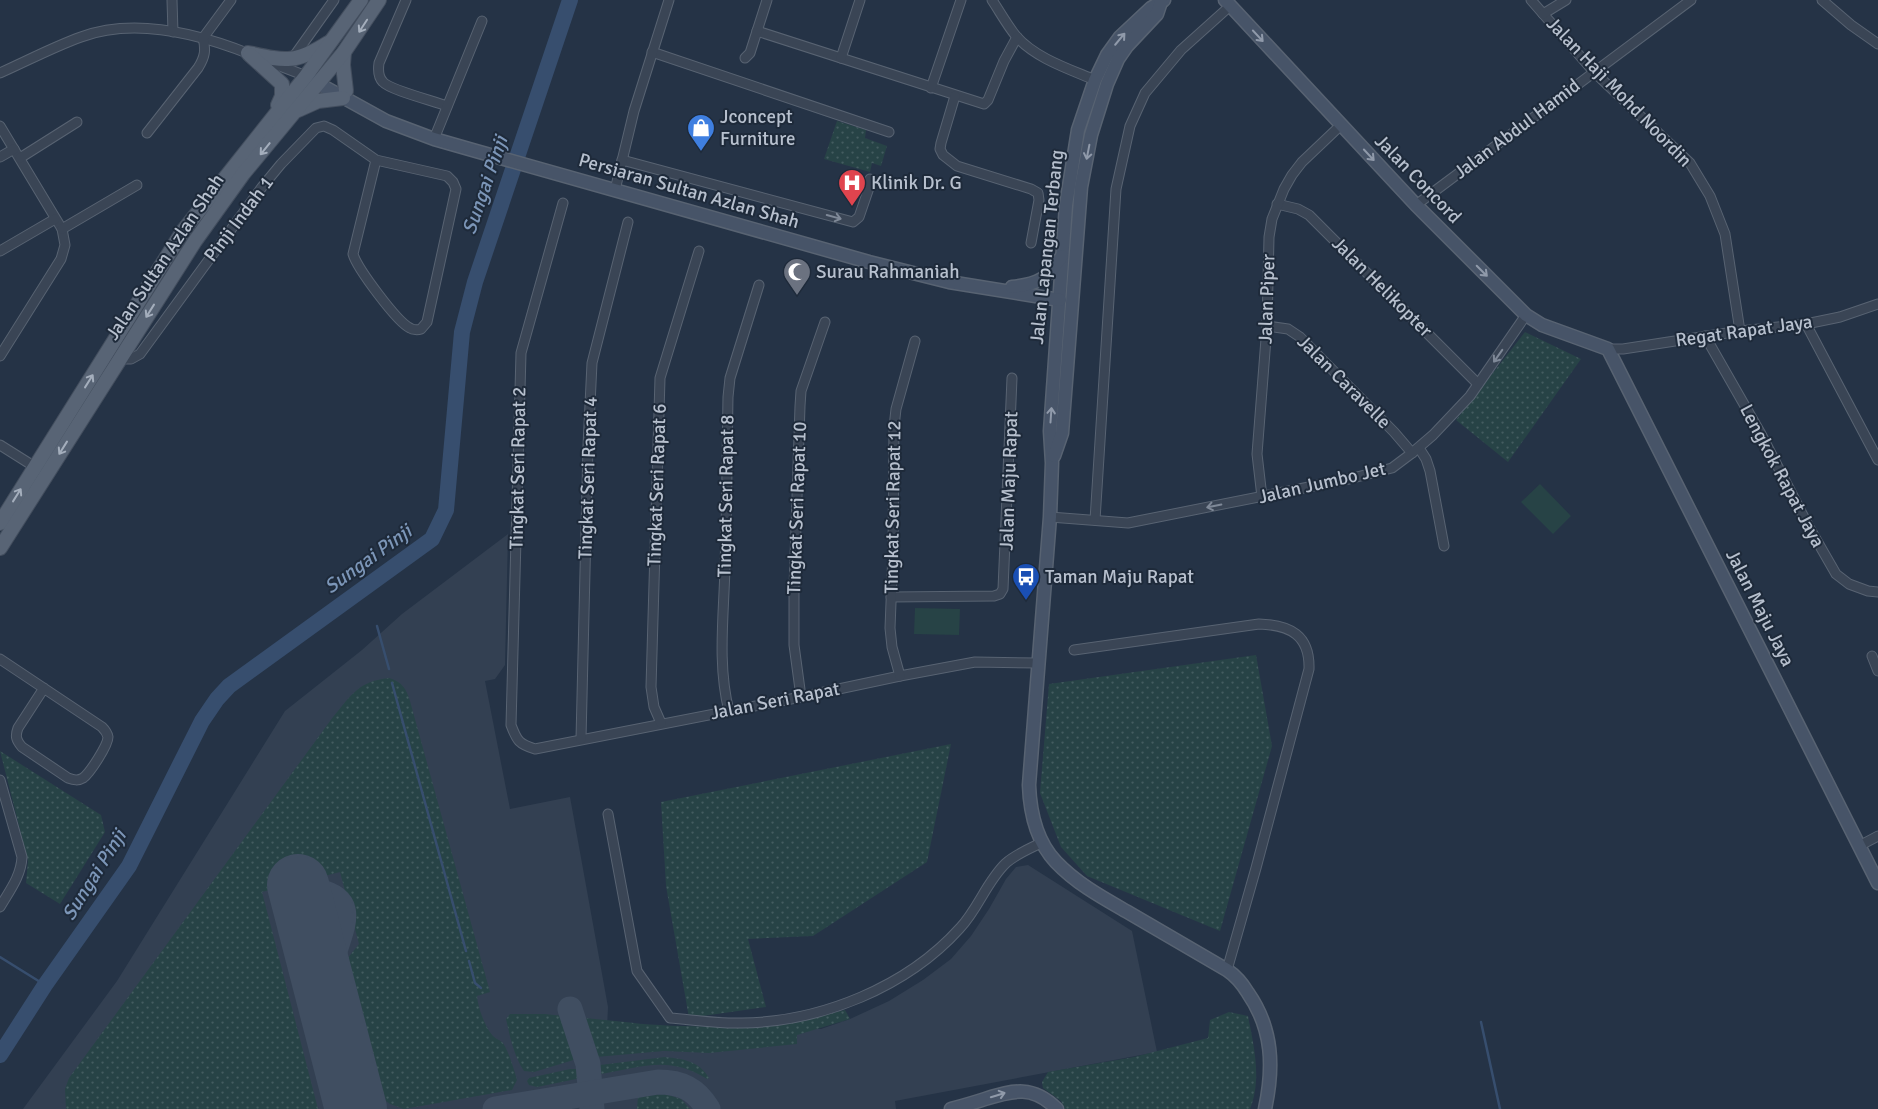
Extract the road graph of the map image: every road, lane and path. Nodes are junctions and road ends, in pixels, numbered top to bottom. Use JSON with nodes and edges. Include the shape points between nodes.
{"nodes":[{"id":1,"x":172,"y":0,"type":"edge"},
{"id":2,"x":231,"y":0,"type":"edge"},
{"id":3,"x":334,"y":0,"type":"edge"},
{"id":4,"x":361,"y":0,"type":"edge"},
{"id":5,"x":379,"y":0,"type":"edge"},
{"id":6,"x":406,"y":0,"type":"edge"},
{"id":7,"x":669,"y":0,"type":"edge"},
{"id":8,"x":767,"y":0,"type":"edge"},
{"id":9,"x":860,"y":0,"type":"edge"},
{"id":10,"x":961,"y":0,"type":"edge"},
{"id":11,"x":992,"y":0,"type":"edge"},
{"id":12,"x":1531,"y":0,"type":"edge"},
{"id":13,"x":1566,"y":0,"type":"edge"},
{"id":14,"x":1691,"y":0,"type":"edge"},
{"id":15,"x":1822,"y":0,"type":"edge"},
{"id":16,"x":1162,"y":1,"type":"edge"},
{"id":17,"x":1228,"y":3,"type":"edge"},
{"id":18,"x":1544,"y":14,"type":"junction"},
{"id":19,"x":482,"y":21,"type":"dead end"},
{"id":20,"x":757,"y":31,"type":"junction"},
{"id":21,"x":173,"y":32,"type":"junction"},
{"id":22,"x":1017,"y":37,"type":"junction"},
{"id":23,"x":203,"y":38,"type":"junction"},
{"id":24,"x":334,"y":40,"type":"junction"},
{"id":25,"x":1878,"y":44,"type":"edge"},
{"id":26,"x":344,"y":52,"type":"junction"},
{"id":27,"x":652,"y":52,"type":"junction"},
{"id":28,"x":248,"y":53,"type":"junction"},
{"id":29,"x":745,"y":58,"type":"dead end"},
{"id":30,"x":841,"y":58,"type":"junction"},
{"id":31,"x":1118,"y":59,"type":"junction"},
{"id":32,"x":291,"y":60,"type":"junction"},
{"id":33,"x":1594,"y":72,"type":"junction"},
{"id":34,"x":0,"y":73,"type":"edge"},
{"id":35,"x":306,"y":76,"type":"junction"},
{"id":36,"x":321,"y":80,"type":"junction"},
{"id":37,"x":1095,"y":80,"type":"junction"},
{"id":38,"x":931,"y":88,"type":"junction"},
{"id":39,"x":344,"y":95,"type":"junction"},
{"id":40,"x":955,"y":96,"type":"junction"},
{"id":41,"x":1100,"y":105,"type":"junction"},
{"id":42,"x":447,"y":106,"type":"junction"},
{"id":43,"x":296,"y":111,"type":"junction"},
{"id":44,"x":274,"y":115,"type":"junction"},
{"id":45,"x":77,"y":122,"type":"dead end"},
{"id":46,"x":1340,"y":125,"type":"junction"},
{"id":47,"x":0,"y":126,"type":"edge"},
{"id":48,"x":888,"y":132,"type":"dead end"},
{"id":49,"x":147,"y":133,"type":"dead end"},
{"id":50,"x":436,"y":135,"type":"junction"},
{"id":51,"x":14,"y":149,"type":"junction"},
{"id":52,"x":0,"y":157,"type":"edge"},
{"id":53,"x":20,"y":158,"type":"junction"},
{"id":54,"x":376,"y":160,"type":"junction"},
{"id":55,"x":622,"y":160,"type":"junction"},
{"id":56,"x":870,"y":179,"type":"dead end"},
{"id":57,"x":137,"y":184,"type":"dead end"},
{"id":58,"x":616,"y":187,"type":"junction"},
{"id":59,"x":563,"y":203,"type":"dead end"},
{"id":60,"x":1277,"y":204,"type":"junction"},
{"id":61,"x":1416,"y":205,"type":"junction"},
{"id":62,"x":55,"y":218,"type":"junction"},
{"id":63,"x":628,"y":222,"type":"dead end"},
{"id":64,"x":1078,"y":222,"type":"junction"},
{"id":65,"x":62,"y":229,"type":"junction"},
{"id":66,"x":1031,"y":243,"type":"dead end"},
{"id":67,"x":0,"y":251,"type":"edge"},
{"id":68,"x":699,"y":251,"type":"dead end"},
{"id":69,"x":1063,"y":256,"type":"junction"},
{"id":70,"x":759,"y":284,"type":"dead end"},
{"id":71,"x":1012,"y":287,"type":"junction"},
{"id":72,"x":1030,"y":295,"type":"junction"},
{"id":73,"x":1061,"y":297,"type":"junction"},
{"id":74,"x":1878,"y":304,"type":"edge"},
{"id":75,"x":1526,"y":316,"type":"junction"},
{"id":76,"x":825,"y":322,"type":"dead end"},
{"id":77,"x":1806,"y":324,"type":"junction"},
{"id":78,"x":1267,"y":326,"type":"junction"},
{"id":79,"x":1740,"y":330,"type":"junction"},
{"id":80,"x":1057,"y":333,"type":"junction"},
{"id":81,"x":1705,"y":336,"type":"junction"},
{"id":82,"x":915,"y":340,"type":"dead end"},
{"id":83,"x":1608,"y":349,"type":"junction"},
{"id":84,"x":0,"y":356,"type":"edge"},
{"id":85,"x":120,"y":359,"type":"junction"},
{"id":86,"x":1012,"y":378,"type":"dead end"},
{"id":87,"x":1478,"y":384,"type":"junction"},
{"id":88,"x":1065,"y":395,"type":"junction"},
{"id":89,"x":0,"y":445,"type":"edge"},
{"id":90,"x":1416,"y":450,"type":"junction"},
{"id":91,"x":1878,"y":460,"type":"edge"},
{"id":92,"x":1052,"y":463,"type":"junction"},
{"id":93,"x":34,"y":467,"type":"junction"},
{"id":94,"x":1262,"y":497,"type":"junction"},
{"id":95,"x":1050,"y":517,"type":"junction"},
{"id":96,"x":1095,"y":520,"type":"junction"},
{"id":97,"x":0,"y":523,"type":"edge"},
{"id":98,"x":1444,"y":546,"type":"dead end"},
{"id":99,"x":0,"y":548,"type":"edge"},
{"id":100,"x":1878,"y":592,"type":"edge"},
{"id":101,"x":891,"y":597,"type":"junction"},
{"id":102,"x":1074,"y":650,"type":"dead end"},
{"id":103,"x":1872,"y":656,"type":"dead end"},
{"id":104,"x":0,"y":659,"type":"edge"},
{"id":105,"x":1038,"y":663,"type":"junction"},
{"id":106,"x":1878,"y":671,"type":"edge"},
{"id":107,"x":900,"y":676,"type":"junction"},
{"id":108,"x":44,"y":688,"type":"junction"},
{"id":109,"x":801,"y":697,"type":"junction"},
{"id":110,"x":729,"y":711,"type":"junction"},
{"id":111,"x":661,"y":723,"type":"junction"},
{"id":112,"x":516,"y":738,"type":"joint"},
{"id":113,"x":581,"y":739,"type":"junction"},
{"id":114,"x":0,"y":780,"type":"edge"},
{"id":115,"x":608,"y":814,"type":"dead end"},
{"id":116,"x":1878,"y":836,"type":"edge"},
{"id":117,"x":1043,"y":842,"type":"junction"},
{"id":118,"x":1859,"y":846,"type":"junction"},
{"id":119,"x":1878,"y":883,"type":"edge"},
{"id":120,"x":0,"y":907,"type":"edge"},
{"id":121,"x":1227,"y":970,"type":"junction"},
{"id":122,"x":951,"y":1109,"type":"edge"},
{"id":123,"x":1057,"y":1109,"type":"edge"},
{"id":124,"x":1265,"y":1109,"type":"edge"}],
"edges":[{"from":1,"to":21,"type":"street"},
{"from":2,"to":23,"type":"street"},
{"from":3,"to":32,"type":"street"},
{"from":4,"to":24,"type":"main road","name":"Jalan Sultan Azlan Shah"},
{"from":5,"to":26,"type":"main road","name":"Jalan Sultan Azlan Shah","one_way":true},
{"from":6,"to":42,"type":"street","via":[[379,63],[378,73],[383,83]]},
{"from":7,"to":27,"type":"street"},
{"from":8,"to":20,"type":"street"},
{"from":9,"to":30,"type":"street"},
{"from":10,"to":38,"type":"street"},
{"from":11,"to":22,"type":"street"},
{"from":12,"to":18,"type":"street","name":"Jalan Haji Mohd Noordin"},
{"from":13,"to":18,"type":"street"},
{"from":14,"to":33,"type":"street","name":"Jalan Abdul Hamid"},
{"from":15,"to":25,"type":"street"},
{"from":16,"to":31,"type":"street","name":"Jalan Lapangan Terbang","via":[[1157,14]]},
{"from":37,"to":16,"type":"street","name":"Jalan Lapangan Terbang","one_way":true,"via":[[1120,37]]},
{"from":17,"to":46,"type":"street","name":"Jalan Concord","one_way":true},
{"from":17,"to":96,"type":"street","via":[[1181,50],[1145,93],[1130,126],[1116,189]]},
{"from":18,"to":33,"type":"street","name":"Jalan Haji Mohd Noordin"},
{"from":19,"to":42,"type":"street"},
{"from":20,"to":29,"type":"street","via":[[750,53]]},
{"from":20,"to":30,"type":"street"},
{"from":21,"to":23,"type":"street"},
{"from":21,"to":34,"type":"street","via":[[134,27],[101,31]]},
{"from":22,"to":37,"type":"street","via":[[1031,50]]},
{"from":22,"to":40,"type":"street","via":[[984,104]]},
{"from":23,"to":28,"type":"street"},
{"from":23,"to":49,"type":"street","via":[[206,50],[203,60]]},
{"from":24,"to":32,"type":"main road"},
{"from":24,"to":35,"type":"main road","name":"Jalan Sultan Azlan Shah"},
{"from":26,"to":36,"type":"main road","name":"Jalan Sultan Azlan Shah"},
{"from":26,"to":39,"type":"main road"},
{"from":27,"to":48,"type":"street"},
{"from":27,"to":55,"type":"street"},
{"from":28,"to":32,"type":"main road"},
{"from":28,"to":35,"type":"street"},
{"from":28,"to":44,"type":"main road","via":[[282,84],[282,96]]},
{"from":30,"to":38,"type":"street"},
{"from":31,"to":37,"type":"street","via":[[1107,74]]},
{"from":31,"to":41,"type":"street","name":"Jalan Lapangan Terbang"},
{"from":33,"to":61,"type":"street","name":"Jalan Abdul Hamid"},
{"from":33,"to":79,"type":"street","name":"Jalan Haji Mohd Noordin","via":[[1690,163],[1710,196],[1725,234]]},
{"from":35,"to":36,"type":"street","name":"Persiaran Sultan Azlan Shah"},
{"from":35,"to":44,"type":"main road","name":"Jalan Sultan Azlan Shah"},
{"from":36,"to":39,"type":"street","name":"Persiaran Sultan Azlan Shah"},
{"from":36,"to":43,"type":"main road","name":"Jalan Sultan Azlan Shah"},
{"from":37,"to":41,"type":"street"},
{"from":37,"to":69,"type":"street","name":"Jalan Lapangan Terbang","via":[[1078,130],[1066,205]]},
{"from":38,"to":40,"type":"street"},
{"from":39,"to":43,"type":"main road","via":[[318,101]]},
{"from":39,"to":50,"type":"street","name":"Persiaran Sultan Azlan Shah"},
{"from":40,"to":66,"type":"street","via":[[941,143],[943,156],[957,166],[1038,194]]},
{"from":41,"to":64,"type":"street","name":"Jalan Lapangan Terbang","one_way":true,"via":[[1081,187]]},
{"from":42,"to":50,"type":"street"},
{"from":43,"to":85,"type":"main road","name":"Jalan Sultan Azlan Shah","one_way":true,"via":[[243,174],[195,240]]},
{"from":93,"to":44,"type":"main road","name":"Jalan Sultan Azlan Shah","one_way":true,"via":[[183,231]]},
{"from":45,"to":53,"type":"street"},
{"from":46,"to":60,"type":"street","name":"Jalan Piper","via":[[1302,162]]},
{"from":46,"to":61,"type":"street","name":"Jalan Concord","one_way":true},
{"from":47,"to":51,"type":"street"},
{"from":50,"to":58,"type":"street","name":"Persiaran Sultan Azlan Shah"},
{"from":51,"to":52,"type":"street"},
{"from":51,"to":53,"type":"street"},
{"from":53,"to":62,"type":"street"},
{"from":54,"to":54,"type":"street","via":[[447,176],[456,189],[427,322],[422,329],[410,328],[400,320],[355,262],[353,254]]},
{"from":54,"to":85,"type":"street","name":"Pinji Indah 1","via":[[333,130],[324,126],[316,128],[262,187],[140,354],[131,359]]},
{"from":55,"to":56,"type":"street","one_way":true,"via":[[853,222],[860,217]]},
{"from":55,"to":58,"type":"street"},
{"from":57,"to":65,"type":"street"},
{"from":58,"to":71,"type":"street","name":"Persiaran Sultan Azlan Shah","via":[[950,278]]},
{"from":58,"to":72,"type":"street","name":"Persiaran Sultan Azlan Shah","via":[[887,267],[949,282]]},
{"from":59,"to":112,"type":"street","name":"Tingkat Seri Rapat 2","via":[[521,353],[512,726]]},
{"from":60,"to":78,"type":"street","name":"Jalan Piper","via":[[1269,238]]},
{"from":60,"to":87,"type":"street","name":"Jalan Helikopter","via":[[1309,215]]},
{"from":61,"to":75,"type":"street","name":"Jalan Concord","one_way":true},
{"from":62,"to":65,"type":"street"},
{"from":62,"to":67,"type":"street"},
{"from":63,"to":113,"type":"street","name":"Tingkat Seri Rapat 4","via":[[592,363]]},
{"from":64,"to":73,"type":"street"},
{"from":64,"to":88,"type":"street","name":"Jalan Lapangan Terbang"},
{"from":65,"to":84,"type":"street","via":[[64,245],[61,259]]},
{"from":68,"to":111,"type":"street","name":"Tingkat Seri Rapat 6","via":[[660,378],[651,687]]},
{"from":69,"to":71,"type":"street","via":[[1047,276],[1033,284]]},
{"from":69,"to":73,"type":"street","name":"Jalan Lapangan Terbang"},
{"from":70,"to":110,"type":"street","name":"Tingkat Seri Rapat 8","via":[[730,378],[728,397],[722,664],[723,689]]},
{"from":71,"to":73,"type":"street","name":"Persiaran Sultan Azlan Shah"},
{"from":72,"to":73,"type":"street","name":"Persiaran Sultan Azlan Shah"},
{"from":72,"to":80,"type":"street","via":[[1051,305]]},
{"from":73,"to":80,"type":"street","name":"Jalan Lapangan Terbang"},
{"from":73,"to":88,"type":"street","via":[[1067,314]]},
{"from":74,"to":77,"type":"street","name":"Regat Rapat Jaya"},
{"from":75,"to":83,"type":"street","name":"Jalan Concord"},
{"from":75,"to":87,"type":"street","name":"Jalan Jumbo Jet","one_way":true},
{"from":76,"to":109,"type":"street","name":"Tingkat Seri Rapat 10","via":[[801,391],[800,406],[794,645]]},
{"from":77,"to":79,"type":"street","name":"Regat Rapat Jaya"},
{"from":77,"to":91,"type":"street"},
{"from":78,"to":90,"type":"street","name":"Jalan Caravelle","via":[[1288,330],[1300,337]]},
{"from":78,"to":94,"type":"street","name":"Jalan Piper","via":[[1257,454]]},
{"from":79,"to":81,"type":"street","name":"Regat Rapat Jaya"},
{"from":92,"to":80,"type":"street","name":"Jalan Lapangan Terbang","one_way":true,"via":[[1050,431]]},
{"from":81,"to":83,"type":"street","name":"Regat Rapat Jaya"},
{"from":81,"to":100,"type":"street","name":"Lengkok Rapat Jaya","via":[[1836,574],[1849,584]]},
{"from":82,"to":101,"type":"street","name":"Tingkat Seri Rapat 12","via":[[894,418]]},
{"from":83,"to":118,"type":"street","name":"Jalan Maju Jaya"},
{"from":85,"to":99,"type":"main road","name":"Jalan Sultan Azlan Shah","one_way":true},
{"from":86,"to":101,"type":"street","name":"Jalan Maju Rapat","via":[[1003,589],[994,596]]},
{"from":87,"to":90,"type":"street","name":"Jalan Jumbo Jet"},
{"from":88,"to":92,"type":"street","name":"Jalan Lapangan Terbang","via":[[1062,433]]},
{"from":89,"to":93,"type":"street"},
{"from":90,"to":94,"type":"street","name":"Jalan Jumbo Jet","via":[[1392,468]]},
{"from":90,"to":98,"type":"street","name":"Jalan Caravelle","via":[[1426,459],[1430,471]]},
{"from":92,"to":95,"type":"street","name":"Jalan Lapangan Terbang"},
{"from":97,"to":93,"type":"main road","name":"Jalan Sultan Azlan Shah","one_way":true},
{"from":94,"to":96,"type":"street","name":"Jalan Jumbo Jet","one_way":true,"via":[[1128,522]]},
{"from":95,"to":96,"type":"street","name":"Jalan Jumbo Jet"},
{"from":95,"to":105,"type":"street","name":"Jalan Lapangan Terbang"},
{"from":101,"to":107,"type":"street","name":"Tingkat Seri Rapat 12","via":[[891,637]]},
{"from":102,"to":121,"type":"street","via":[[1259,624],[1276,624],[1291,629],[1304,641],[1309,669]]},
{"from":103,"to":106,"type":"street"},
{"from":104,"to":108,"type":"street"},
{"from":105,"to":107,"type":"street","name":"Jalan Seri Rapat","via":[[975,662]]},
{"from":105,"to":117,"type":"street","name":"Jalan Lapangan Terbang","via":[[1029,785],[1030,802]]},
{"from":107,"to":109,"type":"street","name":"Jalan Seri Rapat"},
{"from":108,"to":108,"type":"street","via":[[107,732],[106,746],[82,779],[68,778],[17,742],[18,728]]},
{"from":109,"to":110,"type":"street","name":"Jalan Seri Rapat"},
{"from":110,"to":111,"type":"street","name":"Jalan Seri Rapat"},
{"from":111,"to":113,"type":"street","name":"Jalan Seri Rapat"},
{"from":112,"to":113,"type":"street","name":"Jalan Seri Rapat","via":[[524,746],[535,748]]},
{"from":114,"to":120,"type":"street","via":[[22,857],[22,869]]},
{"from":115,"to":117,"type":"street","via":[[637,971],[650,992],[670,1018],[741,1023],[775,1022],[816,1014],[880,988],[941,949],[962,926],[1007,862]]},
{"from":116,"to":118,"type":"street"},
{"from":117,"to":121,"type":"street","name":"Jalan Lapangan Terbang","via":[[1056,862],[1085,887]]},
{"from":118,"to":119,"type":"street","name":"Jalan Maju Jaya"},
{"from":121,"to":124,"type":"street","name":"Jalan Lapangan Terbang","via":[[1239,980],[1260,1012],[1266,1028],[1270,1071]]},
{"from":122,"to":123,"type":"street","one_way":true,"via":[[1011,1091],[1032,1093]]}]}
